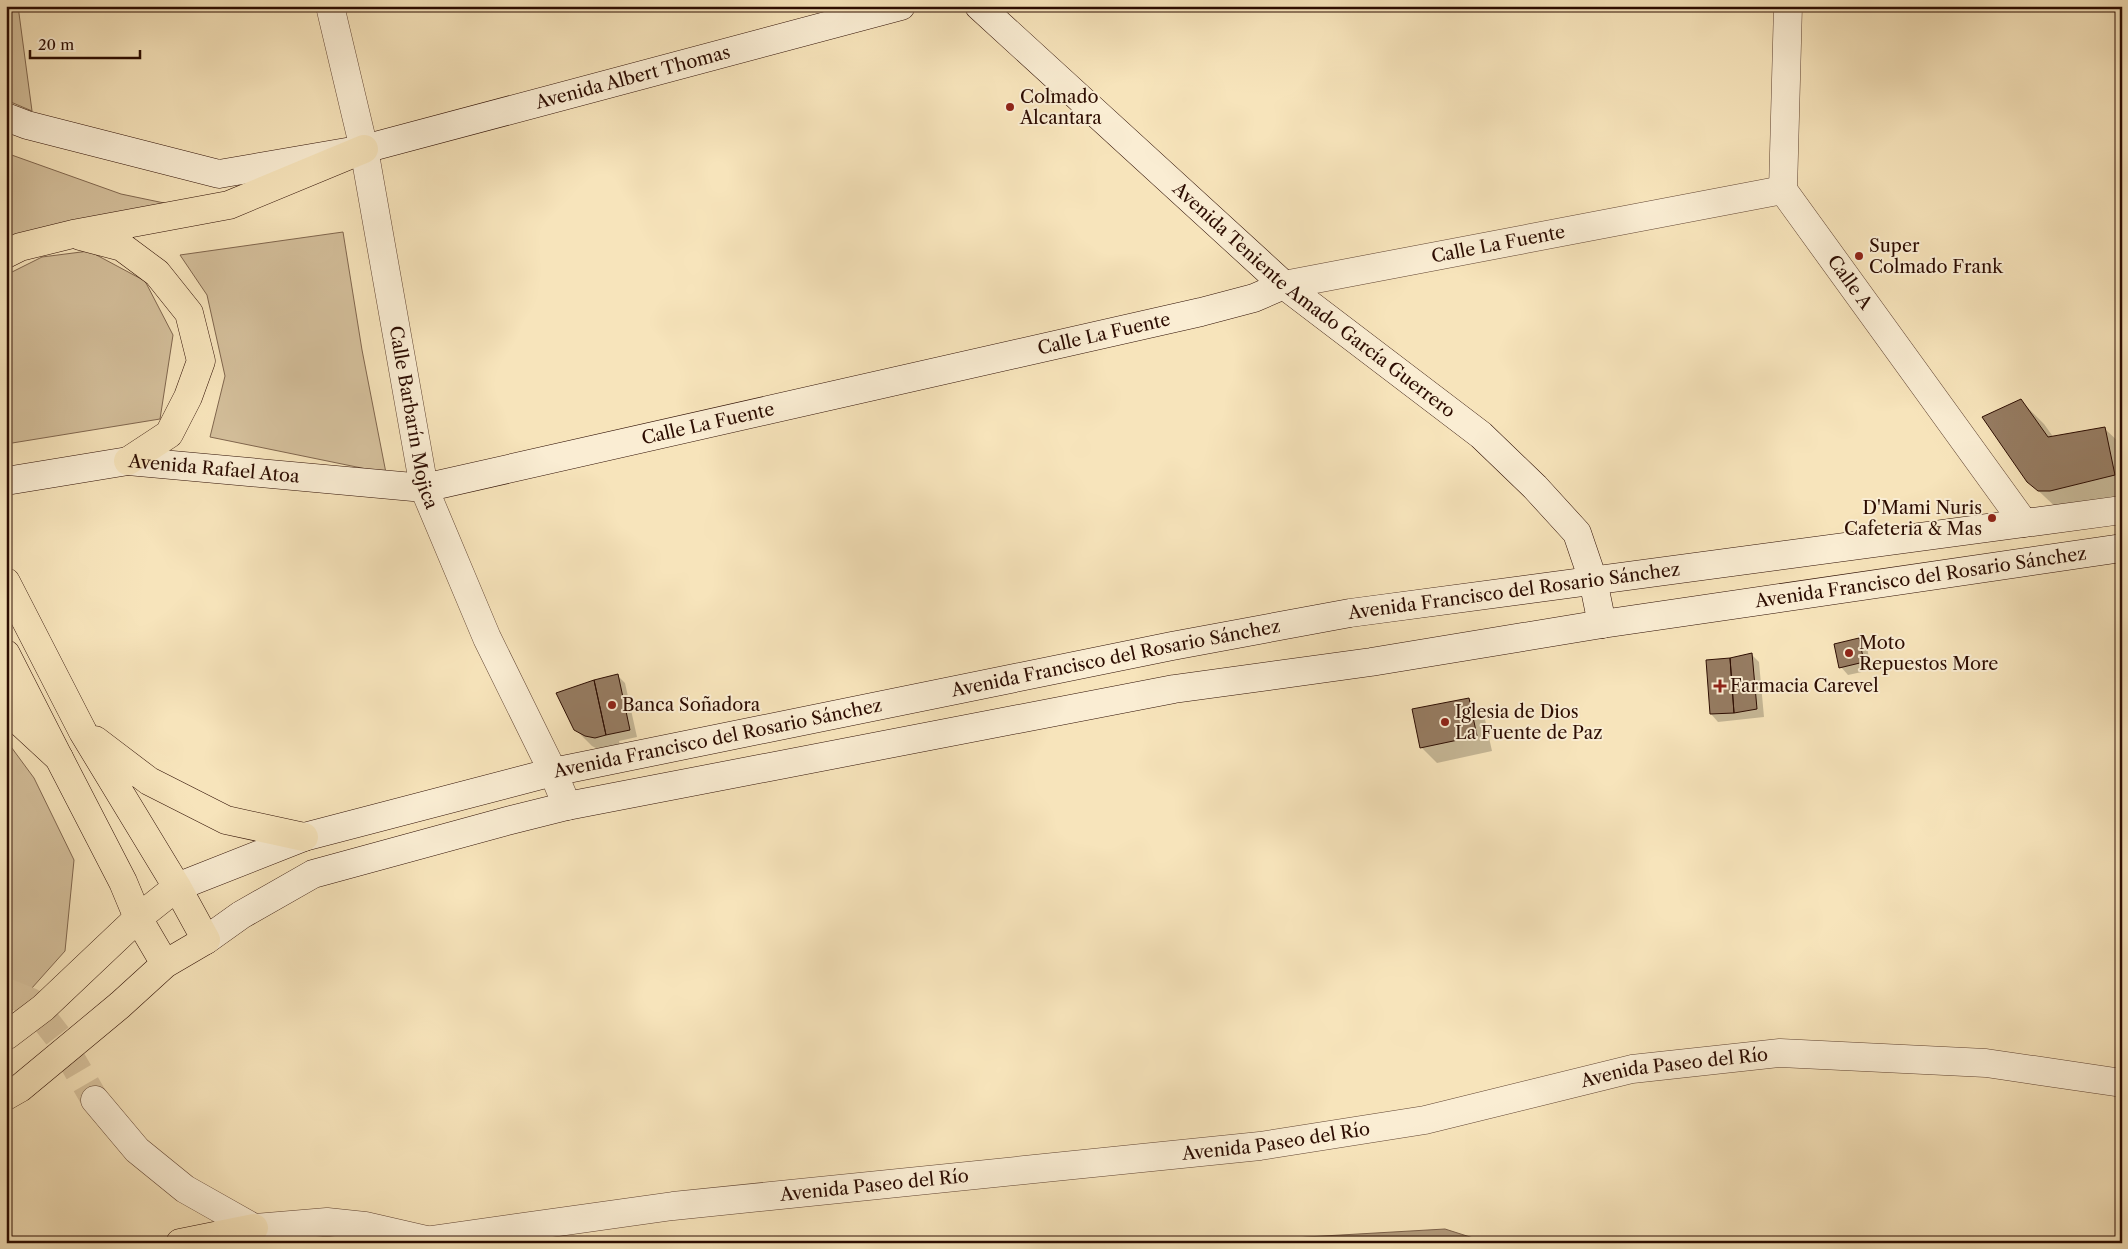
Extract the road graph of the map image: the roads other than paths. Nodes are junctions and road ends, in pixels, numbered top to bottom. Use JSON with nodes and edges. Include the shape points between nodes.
{"nodes":[{"id":1,"x":330,"y":6,"type":"edge"},
{"id":2,"x":901,"y":6,"type":"edge"},
{"id":3,"x":980,"y":6,"type":"edge"},
{"id":4,"x":1788,"y":6,"type":"edge"},
{"id":5,"x":6,"y":117,"type":"edge"},
{"id":6,"x":364,"y":149,"type":"junction"},
{"id":7,"x":1783,"y":190,"type":"junction"},
{"id":8,"x":73,"y":234,"type":"junction"},
{"id":9,"x":6,"y":254,"type":"edge"},
{"id":10,"x":1284,"y":285,"type":"junction"},
{"id":11,"x":128,"y":461,"type":"junction"},
{"id":12,"x":6,"y":481,"type":"edge"},
{"id":13,"x":424,"y":488,"type":"junction"},
{"id":14,"x":2122,"y":510,"type":"edge"},
{"id":15,"x":2024,"y":523,"type":"junction"},
{"id":16,"x":2122,"y":548,"type":"edge"},
{"id":17,"x":1593,"y":580,"type":"junction"},
{"id":18,"x":6,"y":582,"type":"edge"},
{"id":19,"x":1602,"y":624,"type":"junction"},
{"id":20,"x":6,"y":654,"type":"edge"},
{"id":21,"x":6,"y":708,"type":"edge"},
{"id":22,"x":83,"y":732,"type":"junction"},
{"id":23,"x":59,"y":758,"type":"junction"},
{"id":24,"x":554,"y":772,"type":"junction"},
{"id":25,"x":567,"y":806,"type":"junction"},
{"id":26,"x":304,"y":837,"type":"junction"},
{"id":27,"x":177,"y":888,"type":"junction"},
{"id":28,"x":138,"y":918,"type":"junction"},
{"id":29,"x":206,"y":940,"type":"junction"},
{"id":30,"x":165,"y":964,"type":"junction"},
{"id":31,"x":6,"y":1036,"type":"edge"},
{"id":32,"x":2122,"y":1083,"type":"edge"},
{"id":33,"x":6,"y":1096,"type":"edge"},
{"id":34,"x":95,"y":1100,"type":"tunnel mouth"},
{"id":35,"x":254,"y":1228,"type":"junction"},
{"id":36,"x":418,"y":1241,"type":"edge"},
{"id":37,"x":180,"y":1243,"type":"edge"}],
"edges":[{"from":1,"to":6,"type":"main road","name":"Calle Barbarín Mojica"},
{"from":2,"to":6,"type":"main road","name":"Avenida Albert Thomas"},
{"from":3,"to":10,"type":"main road","name":"Avenida Teniente Amado García Guerrero"},
{"from":4,"to":7,"type":"main road"},
{"from":5,"to":6,"type":"main road","name":"Avenida Albert Thomas","via":[[219,174]]},
{"from":6,"to":8,"type":"main road","via":[[229,205]]},
{"from":6,"to":13,"type":"main road","name":"Calle Barbarín Mojica"},
{"from":7,"to":10,"type":"main road","name":"Calle La Fuente"},
{"from":7,"to":15,"type":"main road","name":"Calle A"},
{"from":8,"to":9,"type":"main road","via":[[20,247]]},
{"from":8,"to":11,"type":"main road","via":[[122,247],[158,273],[189,313],[201,361],[188,397],[169,434]]},
{"from":10,"to":13,"type":"main road","name":"Calle La Fuente","via":[[1254,298],[1201,312]]},
{"from":10,"to":17,"type":"main road","name":"Avenida Teniente Amado García Guerrero","via":[[1482,435],[1577,533]]},
{"from":11,"to":12,"type":"main road","name":"Avenida Rafael Atoa"},
{"from":11,"to":13,"type":"main road","name":"Avenida Rafael Atoa"},
{"from":13,"to":24,"type":"main road","name":"Calle Barbarín Mojica","via":[[487,638]]},
{"from":14,"to":15,"type":"main road","name":"Avenida Francisco del Rosario Sánchez"},
{"from":15,"to":17,"type":"main road","name":"Avenida Francisco del Rosario Sánchez"},
{"from":16,"to":19,"type":"main road","name":"Avenida Francisco del Rosario Sánchez"},
{"from":17,"to":19,"type":"main road","name":"Avenida Teniente Amado García Guerrero"},
{"from":17,"to":24,"type":"main road","name":"Avenida Francisco del Rosario Sánchez","via":[[1350,613],[1182,644]]},
{"from":18,"to":22,"type":"main road"},
{"from":19,"to":25,"type":"main road","name":"Avenida Francisco del Rosario Sánchez","via":[[1371,662],[1174,689]]},
{"from":20,"to":23,"type":"main road"},
{"from":21,"to":23,"type":"main road"},
{"from":22,"to":26,"type":"main road","via":[[149,781],[226,820]]},
{"from":22,"to":27,"type":"main road"},
{"from":23,"to":28,"type":"main road"},
{"from":24,"to":25,"type":"main road","name":"Calle Barbarín Mojica"},
{"from":24,"to":26,"type":"main road","name":"Avenida Francisco del Rosario Sánchez"},
{"from":25,"to":29,"type":"main road","name":"Avenida Francisco del Rosario Sánchez","via":[[313,874],[241,915]]},
{"from":26,"to":27,"type":"main road","name":"Avenida Francisco del Rosario Sánchez"},
{"from":27,"to":28,"type":"main road","name":"Avenida Francisco del Rosario Sánchez"},
{"from":27,"to":29,"type":"main road"},
{"from":28,"to":30,"type":"main road"},
{"from":28,"to":31,"type":"main road","name":"Avenida Francisco del Rosario Sánchez","via":[[43,1008]]},
{"from":29,"to":30,"type":"main road"},
{"from":30,"to":33,"type":"main road","via":[[120,1005]]},
{"from":32,"to":36,"type":"main road","name":"Avenida Paseo del Río","via":[[1986,1063],[1780,1053],[1632,1069],[1425,1120],[1260,1146],[673,1206]]},
{"from":34,"to":35,"type":"main road","via":[[136,1150],[185,1189]]},
{"from":35,"to":36,"type":"main road","name":"Avenida Paseo del Río","via":[[327,1222],[365,1226]]},
{"from":35,"to":37,"type":"main road"}]}
